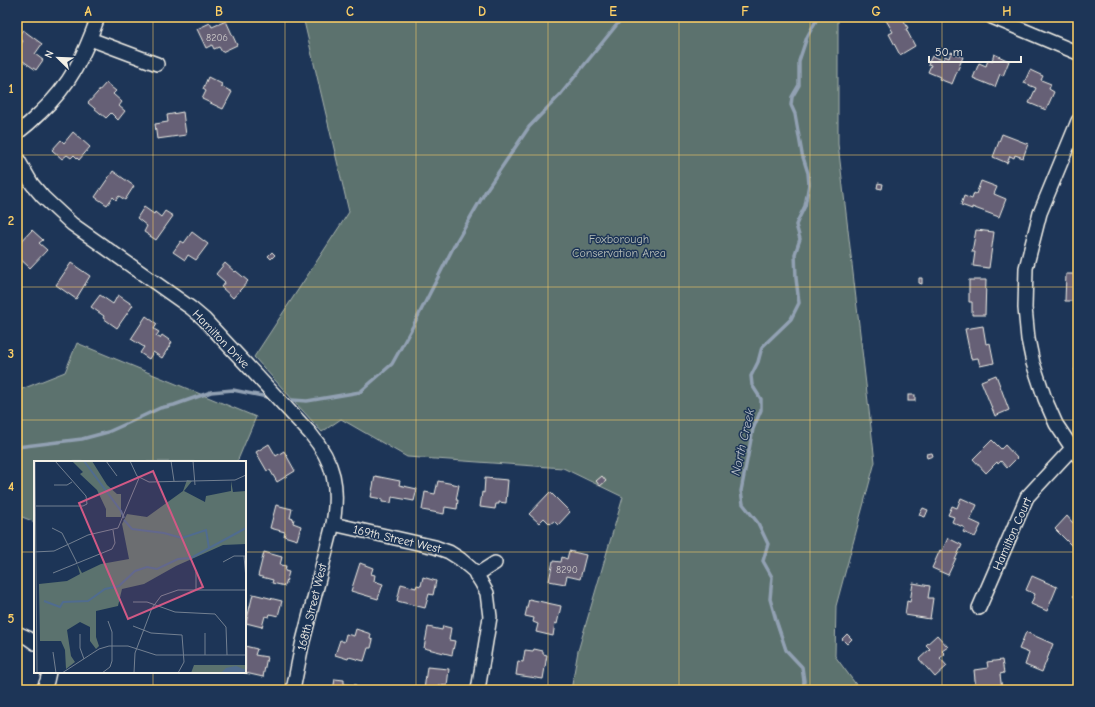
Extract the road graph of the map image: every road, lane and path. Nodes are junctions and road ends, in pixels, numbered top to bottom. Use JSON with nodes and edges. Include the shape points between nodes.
{"nodes":[{"id":1,"x":98,"y":17,"type":"edge"},
{"id":2,"x":992,"y":17,"type":"edge"},
{"id":3,"x":90,"y":39,"type":"junction"},
{"id":4,"x":1078,"y":53,"type":"edge"},
{"id":5,"x":157,"y":64,"type":"dead end"},
{"id":6,"x":1078,"y":120,"type":"edge"},
{"id":7,"x":17,"y":133,"type":"edge"},
{"id":8,"x":17,"y":158,"type":"edge"},
{"id":9,"x":1076,"y":449,"type":"edge"},
{"id":10,"x":333,"y":524,"type":"junction"},
{"id":11,"x":495,"y":563,"type":"dead end"},
{"id":12,"x":476,"y":575,"type":"junction"},
{"id":13,"x":980,"y":608,"type":"dead end"},
{"id":14,"x":17,"y":634,"type":"edge"},
{"id":15,"x":34,"y":642,"type":"edge"},
{"id":16,"x":49,"y":673,"type":"edge"},
{"id":17,"x":43,"y":690,"type":"edge"},
{"id":18,"x":293,"y":690,"type":"edge"},
{"id":19,"x":478,"y":690,"type":"edge"}],
"edges":[{"from":1,"to":3,"type":"street"},
{"from":2,"to":4,"type":"street"},
{"from":3,"to":5,"type":"street"},
{"from":3,"to":7,"type":"street","via":[[68,82],[41,113]]},
{"from":6,"to":9,"type":"street","via":[[1040,213],[1026,268],[1025,308],[1033,363],[1045,399],[1056,424]]},
{"from":8,"to":10,"type":"street","name":"Hamilton Drive","via":[[32,184],[57,211],[204,319],[310,433],[324,452],[334,478],[336,501]]},
{"from":9,"to":13,"type":"street","name":"Hamilton Court","via":[[1027,497]]},
{"from":10,"to":12,"type":"street","name":"169th Street West","via":[[449,552]]},
{"from":10,"to":18,"type":"street","name":"168th Street West"},
{"from":11,"to":12,"type":"street"},
{"from":12,"to":19,"type":"street","name":"169th Street West","via":[[487,593],[490,617]]},
{"from":14,"to":15,"type":"street"},
{"from":16,"to":17,"type":"street"}]}
